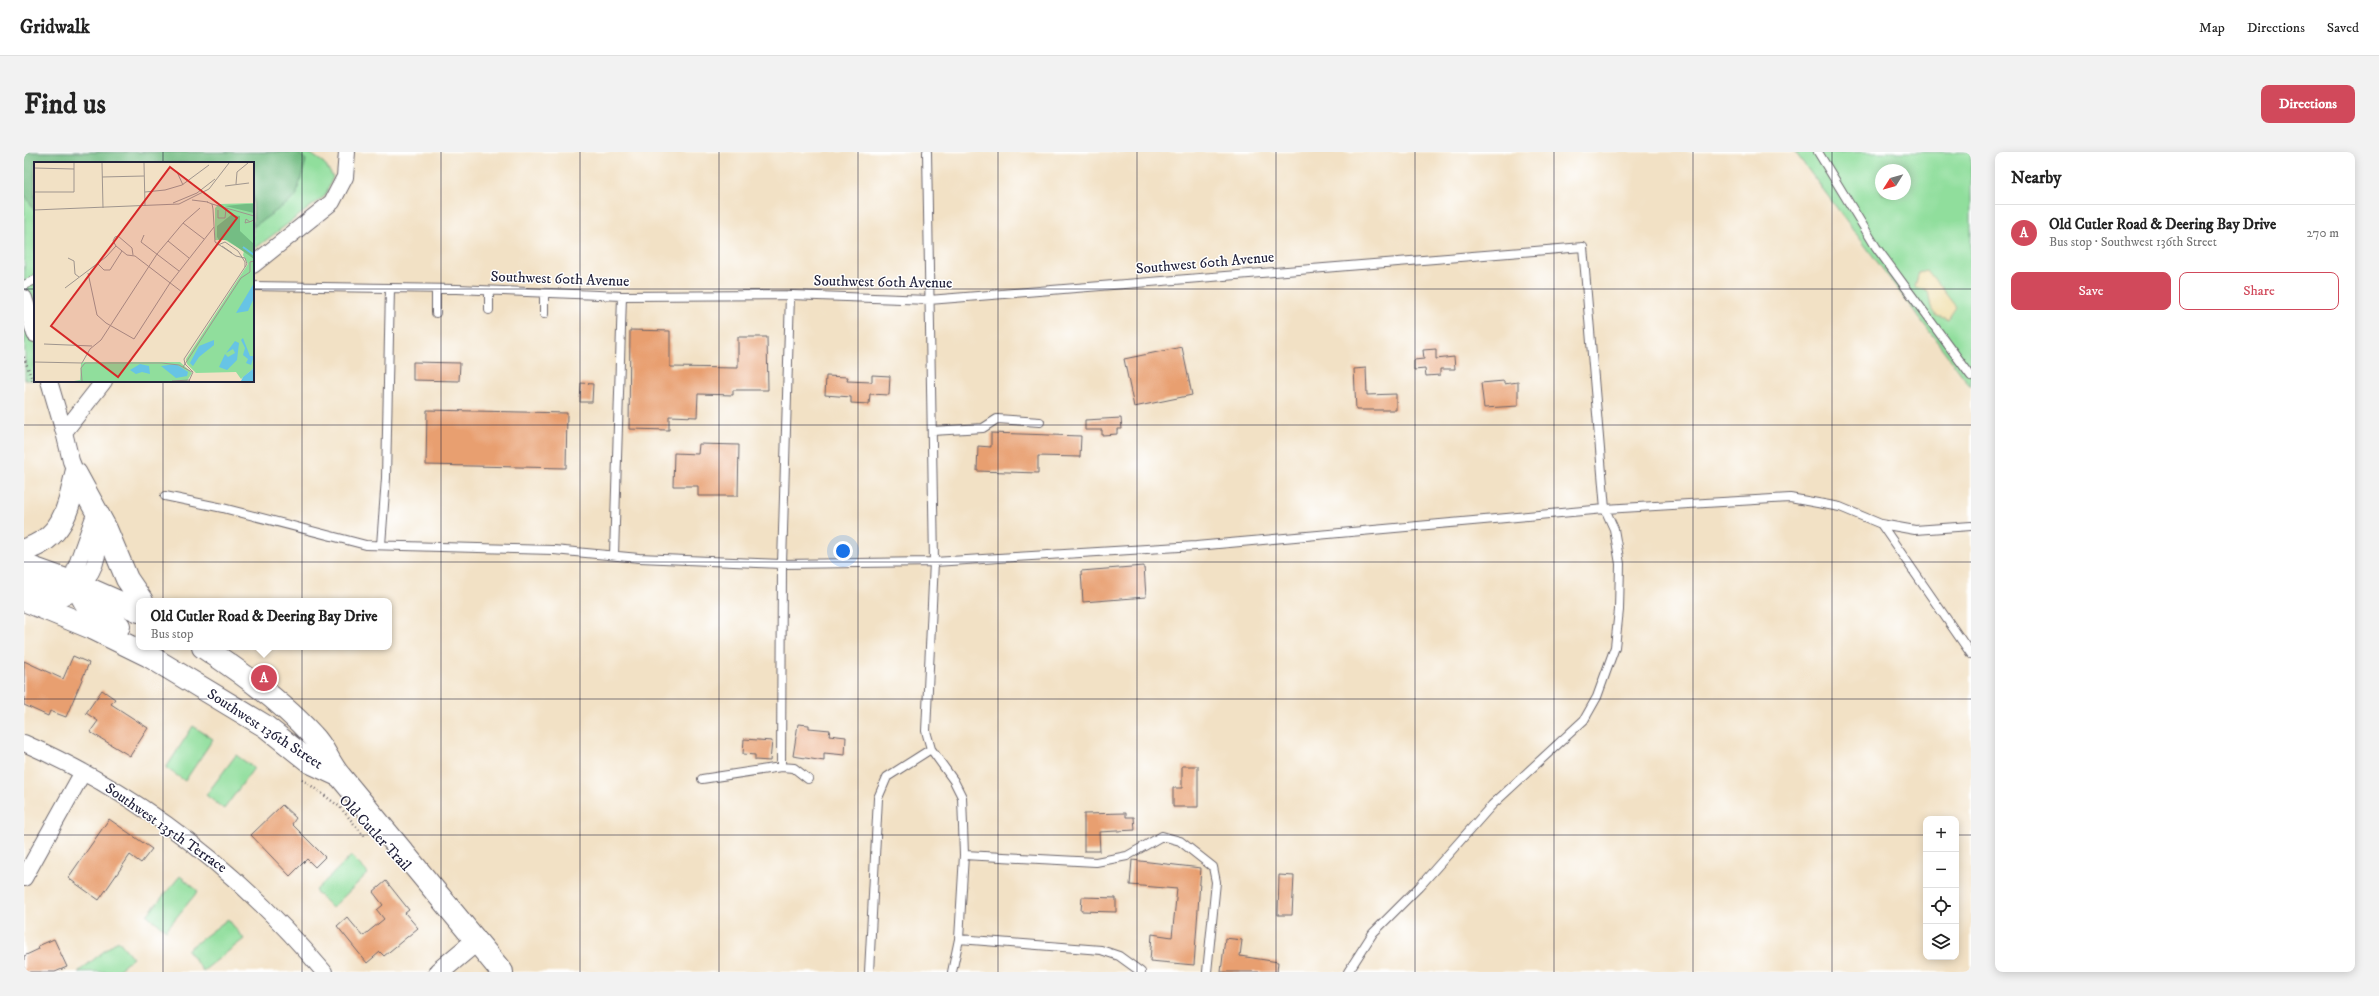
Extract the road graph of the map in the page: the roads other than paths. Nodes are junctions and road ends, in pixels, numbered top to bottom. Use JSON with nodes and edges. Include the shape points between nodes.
{"nodes":[{"id":1,"x":346,"y":152,"type":"edge"},
{"id":2,"x":927,"y":152,"type":"edge"},
{"id":3,"x":1818,"y":152,"type":"edge"},
{"id":4,"x":254,"y":264,"type":"edge"},
{"id":5,"x":34,"y":280,"type":"edge"},
{"id":6,"x":24,"y":285,"type":"edge"},
{"id":7,"x":254,"y":286,"type":"edge"},
{"id":8,"x":390,"y":288,"type":"junction"},
{"id":9,"x":436,"y":289,"type":"junction"},
{"id":10,"x":489,"y":291,"type":"junction"},
{"id":11,"x":544,"y":293,"type":"junction"},
{"id":12,"x":790,"y":295,"type":"junction"},
{"id":13,"x":622,"y":296,"type":"junction"},
{"id":14,"x":24,"y":298,"type":"edge"},
{"id":15,"x":929,"y":300,"type":"junction"},
{"id":16,"x":489,"y":310,"type":"dead end"},
{"id":17,"x":436,"y":313,"type":"dead end"},
{"id":18,"x":544,"y":314,"type":"dead end"},
{"id":19,"x":34,"y":331,"type":"edge"},
{"id":20,"x":1971,"y":376,"type":"edge"},
{"id":21,"x":103,"y":382,"type":"edge"},
{"id":22,"x":42,"y":384,"type":"edge"},
{"id":23,"x":1040,"y":422,"type":"dead end"},
{"id":24,"x":932,"y":431,"type":"junction"},
{"id":25,"x":64,"y":432,"type":"junction"},
{"id":26,"x":76,"y":474,"type":"junction"},
{"id":27,"x":165,"y":496,"type":"dead end"},
{"id":28,"x":1605,"y":509,"type":"junction"},
{"id":29,"x":1881,"y":524,"type":"junction"},
{"id":30,"x":1971,"y":526,"type":"edge"},
{"id":31,"x":380,"y":546,"type":"junction"},
{"id":32,"x":24,"y":550,"type":"edge"},
{"id":33,"x":614,"y":555,"type":"junction"},
{"id":34,"x":934,"y":562,"type":"junction"},
{"id":35,"x":782,"y":564,"type":"junction"},
{"id":36,"x":24,"y":565,"type":"edge"},
{"id":37,"x":80,"y":585,"type":"junction"},
{"id":38,"x":24,"y":586,"type":"edge"},
{"id":39,"x":140,"y":598,"type":"edge"},
{"id":40,"x":24,"y":600,"type":"edge"},
{"id":41,"x":136,"y":610,"type":"edge"},
{"id":42,"x":136,"y":634,"type":"edge"},
{"id":43,"x":136,"y":650,"type":"edge"},
{"id":44,"x":136,"y":650,"type":"edge"},
{"id":45,"x":165,"y":650,"type":"edge"},
{"id":46,"x":207,"y":650,"type":"edge"},
{"id":47,"x":1971,"y":654,"type":"edge"},
{"id":48,"x":265,"y":726,"type":"junction"},
{"id":49,"x":24,"y":743,"type":"edge"},
{"id":50,"x":931,"y":749,"type":"junction"},
{"id":51,"x":780,"y":767,"type":"junction"},
{"id":52,"x":83,"y":772,"type":"junction"},
{"id":53,"x":338,"y":775,"type":"junction"},
{"id":54,"x":702,"y":779,"type":"dead end"},
{"id":55,"x":808,"y":779,"type":"dead end"},
{"id":56,"x":964,"y":854,"type":"junction"},
{"id":57,"x":24,"y":878,"type":"edge"},
{"id":58,"x":959,"y":939,"type":"junction"},
{"id":59,"x":476,"y":941,"type":"junction"},
{"id":60,"x":324,"y":972,"type":"edge"},
{"id":61,"x":439,"y":972,"type":"edge"},
{"id":62,"x":502,"y":972,"type":"edge"},
{"id":63,"x":869,"y":972,"type":"edge"},
{"id":64,"x":952,"y":972,"type":"edge"},
{"id":65,"x":1141,"y":972,"type":"edge"},
{"id":66,"x":1208,"y":972,"type":"edge"},
{"id":67,"x":1348,"y":972,"type":"edge"}],
"edges":[{"from":1,"to":4,"type":"street","via":[[344,177],[332,202]]},
{"from":2,"to":15,"type":"lane"},
{"from":3,"to":20,"type":"lane","via":[[1876,247]]},
{"from":5,"to":6,"type":"lane"},
{"from":7,"to":8,"type":"lane","name":"Southwest 60th Avenue"},
{"from":8,"to":9,"type":"lane","name":"Southwest 60th Avenue"},
{"from":8,"to":31,"type":"lane","via":[[386,478]]},
{"from":9,"to":10,"type":"lane","name":"Southwest 60th Avenue"},
{"from":9,"to":17,"type":"lane"},
{"from":10,"to":11,"type":"lane","name":"Southwest 60th Avenue"},
{"from":10,"to":16,"type":"lane"},
{"from":11,"to":13,"type":"lane","name":"Southwest 60th Avenue"},
{"from":11,"to":18,"type":"lane"},
{"from":12,"to":13,"type":"lane","name":"Southwest 60th Avenue"},
{"from":12,"to":15,"type":"lane","name":"Southwest 60th Avenue"},
{"from":12,"to":35,"type":"lane"},
{"from":13,"to":33,"type":"lane"},
{"from":14,"to":19,"type":"street"},
{"from":15,"to":24,"type":"lane"},
{"from":15,"to":28,"type":"lane","name":"Southwest 60th Avenue","via":[[1583,247]]},
{"from":21,"to":25,"type":"street"},
{"from":22,"to":25,"type":"street"},
{"from":23,"to":24,"type":"lane","via":[[997,419],[984,428]]},
{"from":24,"to":34,"type":"lane"},
{"from":25,"to":26,"type":"street"},
{"from":26,"to":32,"type":"main road","via":[[66,513],[59,527],[42,543]]},
{"from":26,"to":37,"type":"street","via":[[94,517],[75,570]]},
{"from":26,"to":39,"type":"main road","via":[[106,529],[127,579]]},
{"from":27,"to":31,"type":"lane","via":[[223,508],[366,545]]},
{"from":28,"to":29,"type":"lane","via":[[1790,498],[1840,507]]},
{"from":28,"to":34,"type":"lane","via":[[1196,546]]},
{"from":28,"to":67,"type":"lane","via":[[1614,528],[1620,564],[1619,610],[1615,647],[1597,697],[1584,720],[1492,805],[1420,886],[1373,933]]},
{"from":29,"to":30,"type":"lane","via":[[1915,530]]},
{"from":29,"to":47,"type":"lane"},
{"from":31,"to":33,"type":"lane","via":[[554,550]]},
{"from":33,"to":35,"type":"lane"},
{"from":34,"to":35,"type":"lane"},
{"from":34,"to":50,"type":"lane","via":[[926,732]]},
{"from":35,"to":51,"type":"lane"},
{"from":36,"to":37,"type":"main road"},
{"from":37,"to":38,"type":"main road","via":[[60,595]]},
{"from":37,"to":41,"type":"main road"},
{"from":37,"to":42,"type":"main road","via":[[81,596],[89,608]]},
{"from":40,"to":43,"type":"main road","name":"Southwest 136th Street","via":[[65,616]]},
{"from":44,"to":48,"type":"main road","name":"Southwest 136th Street"},
{"from":45,"to":48,"type":"main road","via":[[218,684]]},
{"from":46,"to":53,"type":"main road","name":"Southwest 136th Street","via":[[298,721],[327,754]]},
{"from":48,"to":53,"type":"main road","name":"Southwest 136th Street","via":[[310,762]]},
{"from":49,"to":52,"type":"street","name":"Southwest 135th Terrace"},
{"from":50,"to":56,"type":"lane","via":[[951,776],[962,797]]},
{"from":50,"to":63,"type":"lane","via":[[887,776],[878,798]]},
{"from":51,"to":54,"type":"lane"},
{"from":51,"to":55,"type":"lane","via":[[794,768]]},
{"from":52,"to":57,"type":"street"},
{"from":52,"to":60,"type":"street","name":"Southwest 135th Terrace","via":[[141,807],[218,863],[272,912]]},
{"from":53,"to":59,"type":"main road","name":"Southwest 136th Street","via":[[381,823]]},
{"from":56,"to":58,"type":"lane"},
{"from":56,"to":66,"type":"lane","via":[[1096,862],[1128,856],[1162,836],[1180,841],[1213,867],[1216,882]]},
{"from":58,"to":64,"type":"lane"},
{"from":58,"to":65,"type":"lane","via":[[1100,950],[1119,956]]},
{"from":59,"to":61,"type":"street"},
{"from":59,"to":62,"type":"main road","name":"Southwest 136th Street"}]}
